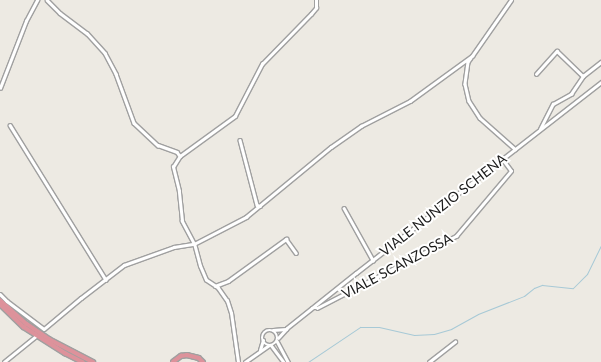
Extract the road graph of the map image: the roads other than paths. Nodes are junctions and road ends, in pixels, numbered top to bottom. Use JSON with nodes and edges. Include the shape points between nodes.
{"nodes":[{"id":1,"x":37,"y":0,"type":"edge"},
{"id":2,"x":47,"y":0,"type":"edge"},
{"id":3,"x":316,"y":0,"type":"edge"},
{"id":4,"x":511,"y":0,"type":"edge"},
{"id":5,"x":472,"y":56,"type":"junction"},
{"id":6,"x":601,"y":62,"type":"edge"},
{"id":7,"x":536,"y":74,"type":"dead end"},
{"id":8,"x":583,"y":76,"type":"junction"},
{"id":9,"x":601,"y":82,"type":"edge"},
{"id":10,"x":0,"y":88,"type":"edge"},
{"id":11,"x":10,"y":125,"type":"dead end"},
{"id":12,"x":540,"y":130,"type":"junction"},
{"id":13,"x":240,"y":140,"type":"dead end"},
{"id":14,"x":516,"y":149,"type":"junction"},
{"id":15,"x":180,"y":156,"type":"junction"},
{"id":16,"x":502,"y":159,"type":"junction"},
{"id":17,"x":260,"y":206,"type":"junction"},
{"id":18,"x":344,"y":208,"type":"dead end"},
{"id":19,"x":194,"y":244,"type":"junction"},
{"id":20,"x":296,"y":253,"type":"dead end"},
{"id":21,"x":373,"y":260,"type":"junction"},
{"id":22,"x":106,"y":280,"type":"junction"},
{"id":23,"x":215,"y":286,"type":"junction"},
{"id":24,"x":0,"y":294,"type":"edge"},
{"id":25,"x":0,"y":300,"type":"edge"},
{"id":26,"x":0,"y":304,"type":"edge"},
{"id":27,"x":312,"y":308,"type":"junction"},
{"id":28,"x":287,"y":328,"type":"junction"},
{"id":29,"x":273,"y":330,"type":"junction"},
{"id":30,"x":35,"y":337,"type":"dead end"},
{"id":31,"x":263,"y":340,"type":"junction"},
{"id":32,"x":278,"y":340,"type":"junction"},
{"id":33,"x":454,"y":342,"type":"dead end"},
{"id":34,"x":270,"y":345,"type":"junction"},
{"id":35,"x":260,"y":350,"type":"junction"},
{"id":36,"x":4,"y":362,"type":"edge"},
{"id":37,"x":83,"y":362,"type":"edge"},
{"id":38,"x":93,"y":362,"type":"edge"},
{"id":39,"x":173,"y":362,"type":"edge"},
{"id":40,"x":203,"y":362,"type":"edge"},
{"id":41,"x":238,"y":362,"type":"edge"},
{"id":42,"x":245,"y":362,"type":"edge"},
{"id":43,"x":284,"y":362,"type":"edge"},
{"id":44,"x":288,"y":362,"type":"edge"},
{"id":45,"x":429,"y":362,"type":"edge"}],
"edges":[{"from":1,"to":10,"type":"street","via":[[26,21]]},
{"from":2,"to":15,"type":"street","via":[[87,33],[105,53],[116,74],[134,123],[158,145],[177,152]]},
{"from":3,"to":15,"type":"street","via":[[316,8],[311,14],[262,64],[235,116]]},
{"from":4,"to":5,"type":"street"},
{"from":5,"to":14,"type":"street","via":[[468,62],[465,84],[469,101],[480,118]]},
{"from":5,"to":17,"type":"street","via":[[410,101],[361,126],[331,146]]},
{"from":6,"to":8,"type":"street"},
{"from":7,"to":8,"type":"street","via":[[557,51]]},
{"from":8,"to":12,"type":"street","via":[[571,94],[553,104]]},
{"from":9,"to":12,"type":"street","name":"VIALE NUNZIO SCHENA"},
{"from":11,"to":22,"type":"street"},
{"from":12,"to":14,"type":"street","name":"VIALE NUNZIO SCHENA"},
{"from":13,"to":17,"type":"street","via":[[257,205]]},
{"from":14,"to":16,"type":"street","name":"VIALE NUNZIO SCHENA"},
{"from":15,"to":19,"type":"street","via":[[173,171],[179,191],[182,221]]},
{"from":16,"to":21,"type":"street","name":"VIALE NUNZIO SCHENA"},
{"from":16,"to":27,"type":"street","name":"VIALE SCANZOSSA","via":[[511,172],[456,236],[317,308]]},
{"from":17,"to":19,"type":"street"},
{"from":18,"to":21,"type":"street"},
{"from":19,"to":22,"type":"street","via":[[174,247],[124,265]]},
{"from":19,"to":23,"type":"street","via":[[206,280]]},
{"from":20,"to":23,"type":"street","via":[[286,240],[228,281]]},
{"from":21,"to":27,"type":"street","name":"VIALE NUNZIO SCHENA"},
{"from":22,"to":24,"type":"street","via":[[44,330]]},
{"from":23,"to":41,"type":"street","via":[[227,301],[231,313]]},
{"from":25,"to":38,"type":"highway","via":[[49,339]]},
{"from":26,"to":37,"type":"highway","via":[[24,327]]},
{"from":27,"to":28,"type":"street","name":"VIALE NUNZIO SCHENA"},
{"from":28,"to":29,"type":"street"},
{"from":28,"to":32,"type":"street","name":"VIALE NUNZIO SCHENA"},
{"from":29,"to":31,"type":"street","via":[[266,331]]},
{"from":29,"to":32,"type":"street"},
{"from":30,"to":36,"type":"street"},
{"from":31,"to":34,"type":"street"},
{"from":31,"to":35,"type":"street"},
{"from":32,"to":34,"type":"street"},
{"from":32,"to":44,"type":"street"},
{"from":33,"to":45,"type":"street"},
{"from":34,"to":35,"type":"street"},
{"from":34,"to":43,"type":"street"},
{"from":35,"to":42,"type":"street"},
{"from":39,"to":40,"type":"highway","via":[[181,356],[199,358]]}]}
